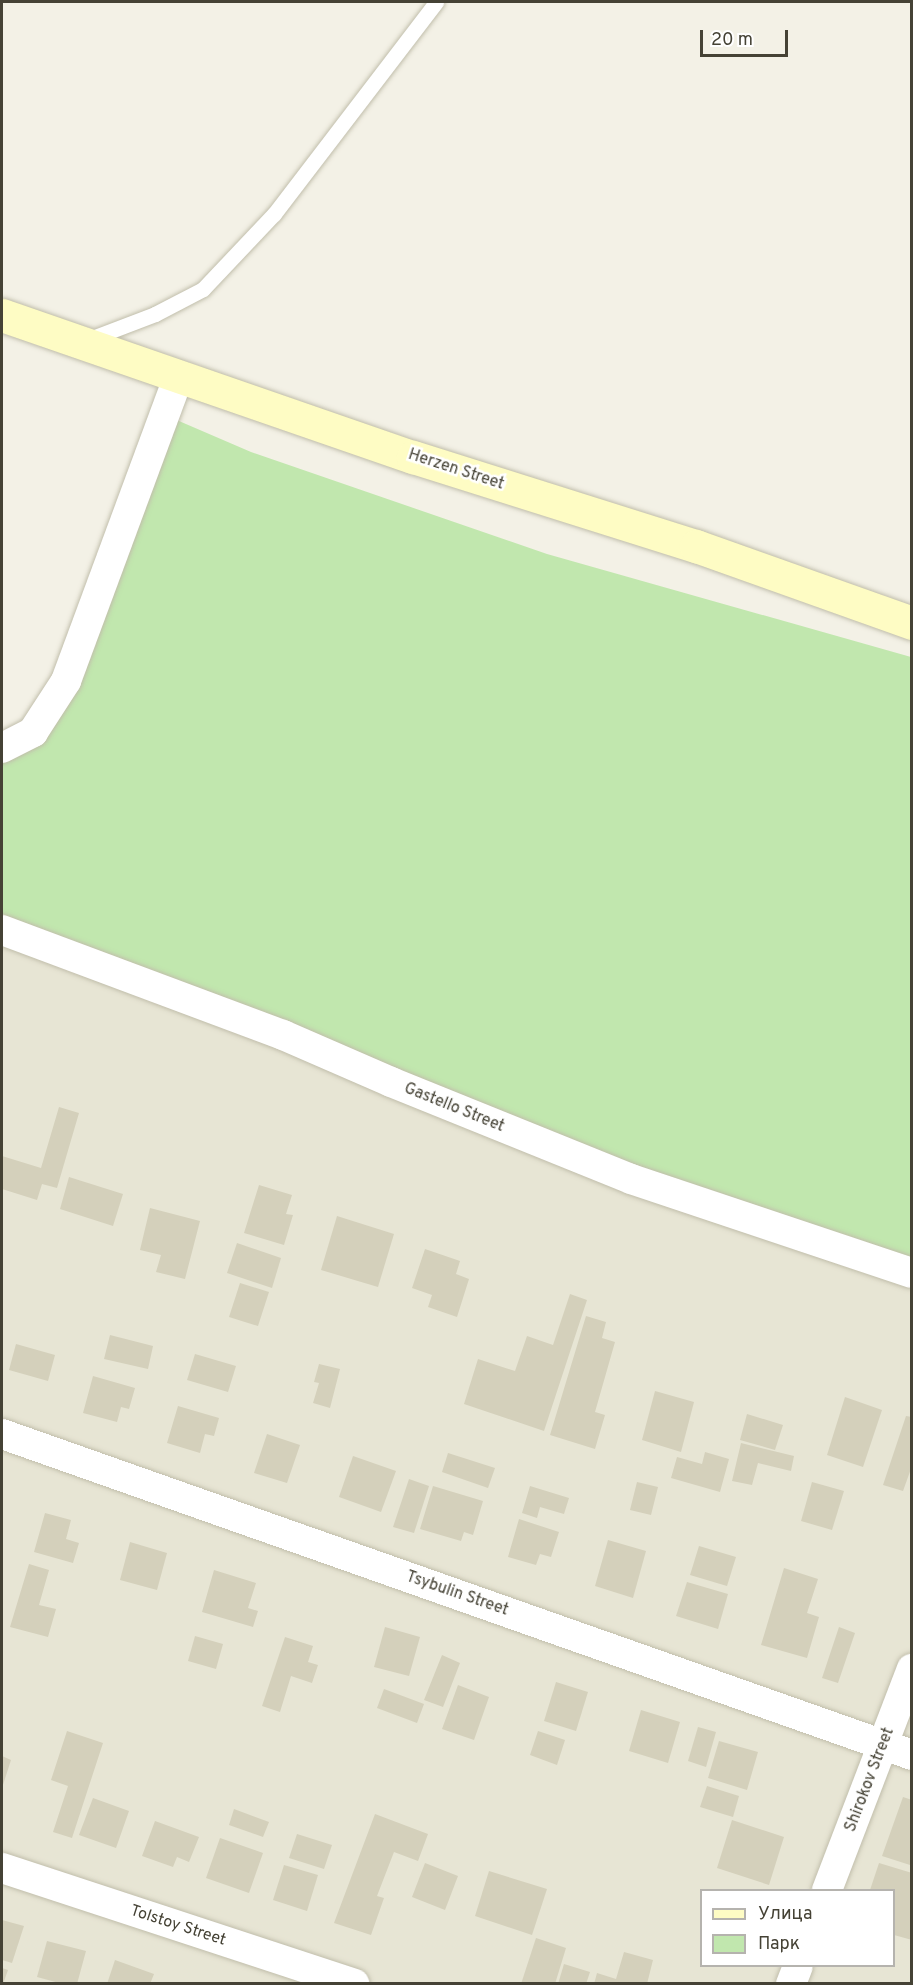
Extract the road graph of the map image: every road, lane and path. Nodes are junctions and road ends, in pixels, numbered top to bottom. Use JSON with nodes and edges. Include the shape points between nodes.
{"nodes":[{"id":1,"x":436,"y":2,"type":"edge"},
{"id":2,"x":2,"y":315,"type":"edge"},
{"id":3,"x":81,"y":343,"type":"junction"},
{"id":4,"x":179,"y":376,"type":"junction"},
{"id":5,"x":912,"y":622,"type":"edge"},
{"id":6,"x":2,"y":748,"type":"edge"},
{"id":7,"x":2,"y":930,"type":"edge"},
{"id":8,"x":912,"y":1273,"type":"edge"},
{"id":9,"x":2,"y":1434,"type":"edge"},
{"id":10,"x":912,"y":1670,"type":"edge"},
{"id":11,"x":898,"y":1751,"type":"edge"},
{"id":12,"x":2,"y":1869,"type":"edge"},
{"id":13,"x":828,"y":1889,"type":"edge"},
{"id":14,"x":797,"y":1967,"type":"edge"},
{"id":15,"x":354,"y":1983,"type":"edge"},
{"id":16,"x":791,"y":1983,"type":"edge"}],
"edges":[{"from":1,"to":3,"type":"lane","via":[[274,214],[202,290],[155,314]]},
{"from":2,"to":3,"type":"main road","name":"Herzen Street"},
{"from":3,"to":4,"type":"main road","name":"Herzen Street"},
{"from":4,"to":5,"type":"main road","name":"Herzen Street","via":[[413,457],[696,546]]},
{"from":4,"to":6,"type":"street","via":[[66,681],[33,732]]},
{"from":7,"to":8,"type":"street","name":"Gastello Street","via":[[284,1035],[631,1179]]},
{"from":9,"to":11,"type":"street","name":"Tsybulin Street"},
{"from":10,"to":11,"type":"street","name":"Shirokov Street"},
{"from":11,"to":13,"type":"street","name":"Shirokov Street"},
{"from":12,"to":15,"type":"street","name":"Tolstoy Street"},
{"from":14,"to":16,"type":"street"}]}
